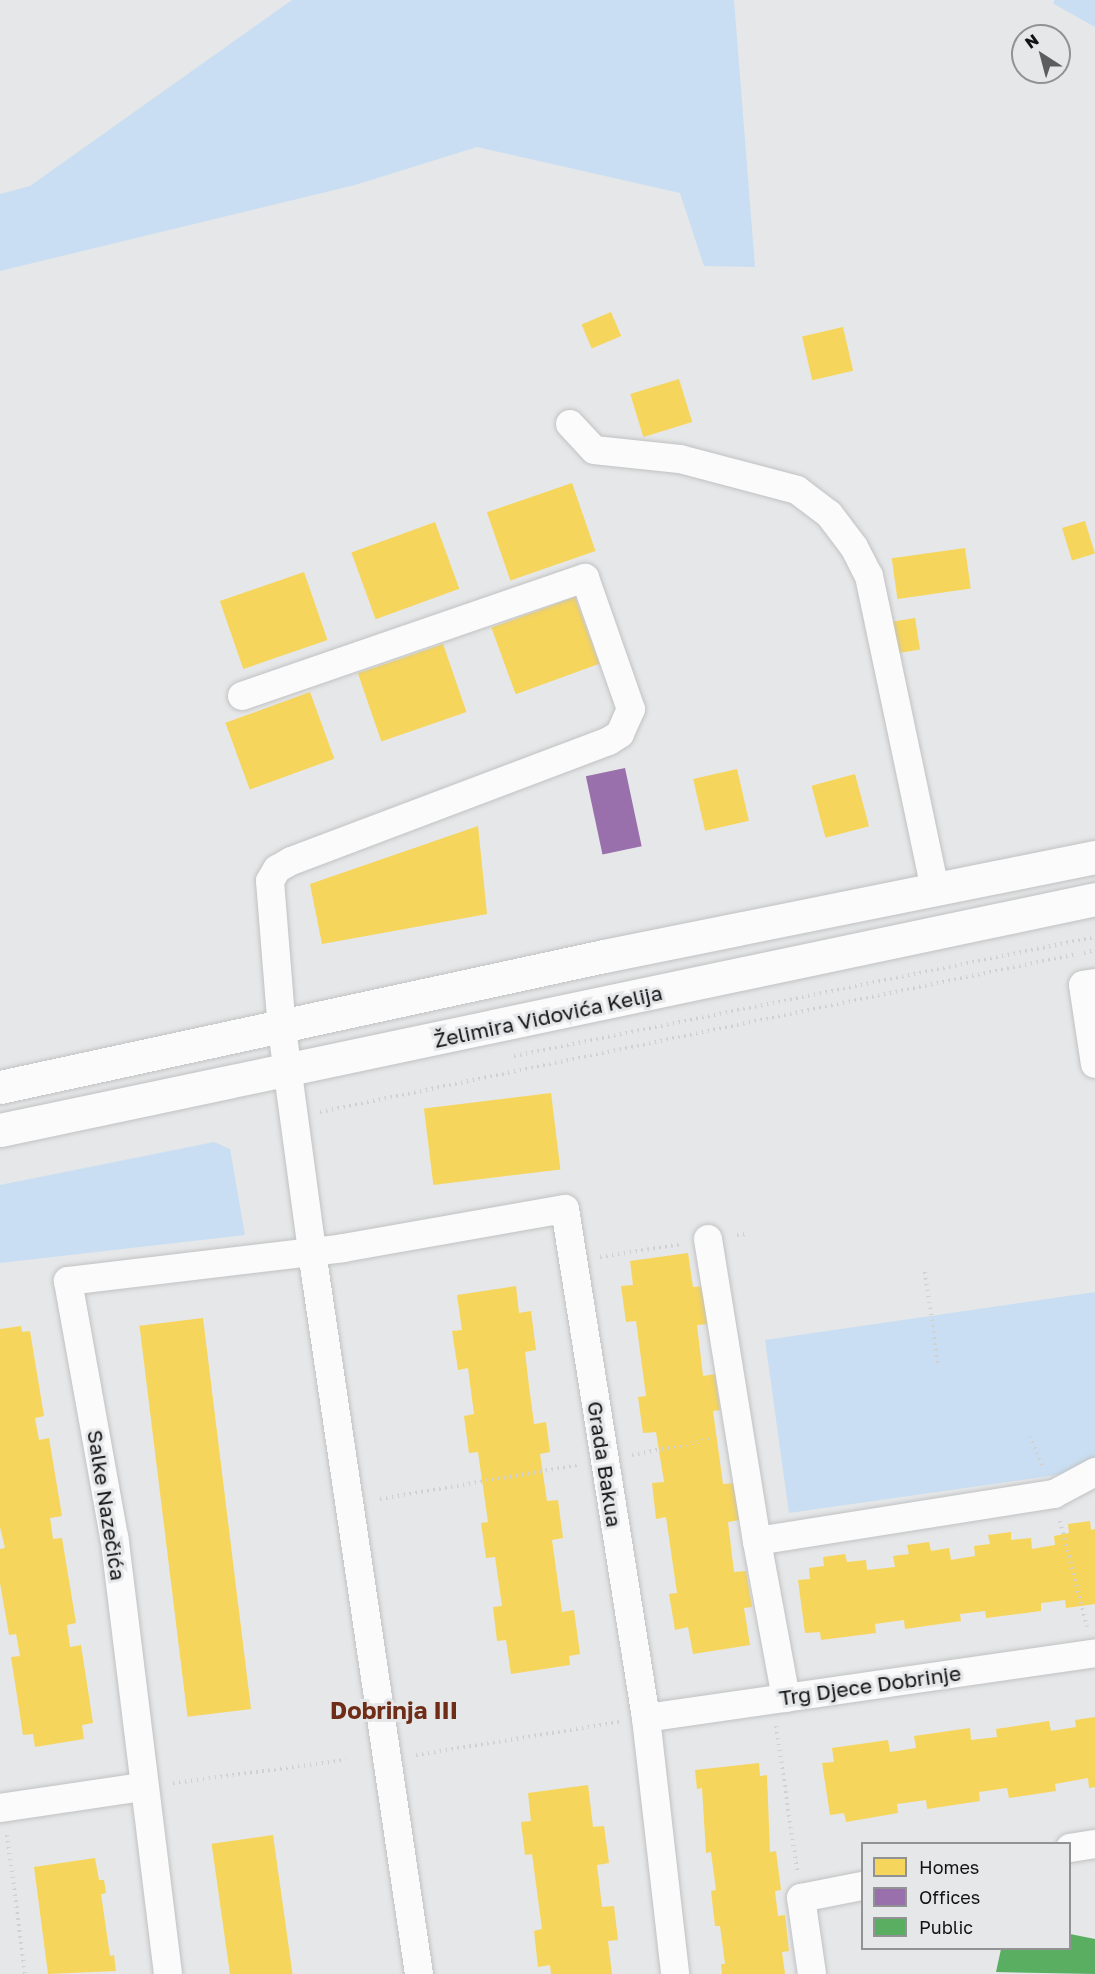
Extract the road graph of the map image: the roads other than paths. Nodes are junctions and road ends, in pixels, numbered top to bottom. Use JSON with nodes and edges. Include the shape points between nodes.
{"nodes":[{"id":1,"x":570,"y":424,"type":"dead end"},
{"id":2,"x":242,"y":696,"type":"dead end"},
{"id":3,"x":1095,"y":857,"type":"edge"},
{"id":4,"x":935,"y":889,"type":"junction"},
{"id":5,"x":1095,"y":899,"type":"edge"},
{"id":6,"x":1095,"y":983,"type":"edge"},
{"id":7,"x":282,"y":1029,"type":"junction"},
{"id":8,"x":1095,"y":1064,"type":"edge"},
{"id":9,"x":288,"y":1071,"type":"junction"},
{"id":10,"x":0,"y":1087,"type":"edge"},
{"id":11,"x":0,"y":1130,"type":"edge"},
{"id":12,"x":708,"y":1239,"type":"road end"},
{"id":13,"x":312,"y":1252,"type":"junction"},
{"id":14,"x":1095,"y":1472,"type":"edge"},
{"id":15,"x":758,"y":1540,"type":"junction"},
{"id":16,"x":1092,"y":1653,"type":"edge"},
{"id":17,"x":779,"y":1699,"type":"junction"},
{"id":18,"x":646,"y":1718,"type":"junction"},
{"id":19,"x":142,"y":1787,"type":"junction"},
{"id":20,"x":1,"y":1800,"type":"edge"},
{"id":21,"x":1095,"y":1844,"type":"edge"},
{"id":22,"x":1071,"y":1848,"type":"edge"},
{"id":23,"x":861,"y":1886,"type":"edge"},
{"id":24,"x":168,"y":1974,"type":"edge"},
{"id":25,"x":419,"y":1974,"type":"edge"},
{"id":26,"x":675,"y":1974,"type":"edge"},
{"id":27,"x":812,"y":1974,"type":"edge"}],
"edges":[{"from":1,"to":4,"type":"street","via":[[594,450],[680,459],[797,490],[828,514],[854,547],[869,576]]},
{"from":2,"to":7,"type":"street","via":[[585,578],[631,708],[620,734],[277,869],[270,881],[269,895]]},
{"from":3,"to":4,"type":"main road"},
{"from":4,"to":7,"type":"main road","via":[[593,959]]},
{"from":5,"to":9,"type":"main road","name":"Želimira Vidovića Kelija"},
{"from":6,"to":8,"type":"street","via":[[1083,985]]},
{"from":7,"to":9,"type":"street"},
{"from":7,"to":10,"type":"main road"},
{"from":9,"to":11,"type":"main road","name":"Želimira Vidovića Kelija"},
{"from":9,"to":13,"type":"street"},
{"from":12,"to":15,"type":"street"},
{"from":13,"to":18,"type":"street","name":"Grada Bakua","via":[[565,1209]]},
{"from":13,"to":19,"type":"street","name":"Salke Nazečića","via":[[68,1281],[114,1538]]},
{"from":13,"to":25,"type":"street"},
{"from":14,"to":15,"type":"street","via":[[1054,1494]]},
{"from":15,"to":17,"type":"street"},
{"from":16,"to":17,"type":"street","name":"Trg Djece Dobrinje"},
{"from":17,"to":18,"type":"street","name":"Trg Djece Dobrinje"},
{"from":18,"to":26,"type":"street","name":"Grada Bakua"},
{"from":19,"to":20,"type":"street"},
{"from":19,"to":24,"type":"street","name":"Salke Nazečića"},
{"from":21,"to":22,"type":"street"},
{"from":23,"to":27,"type":"street","via":[[801,1898]]}]}
